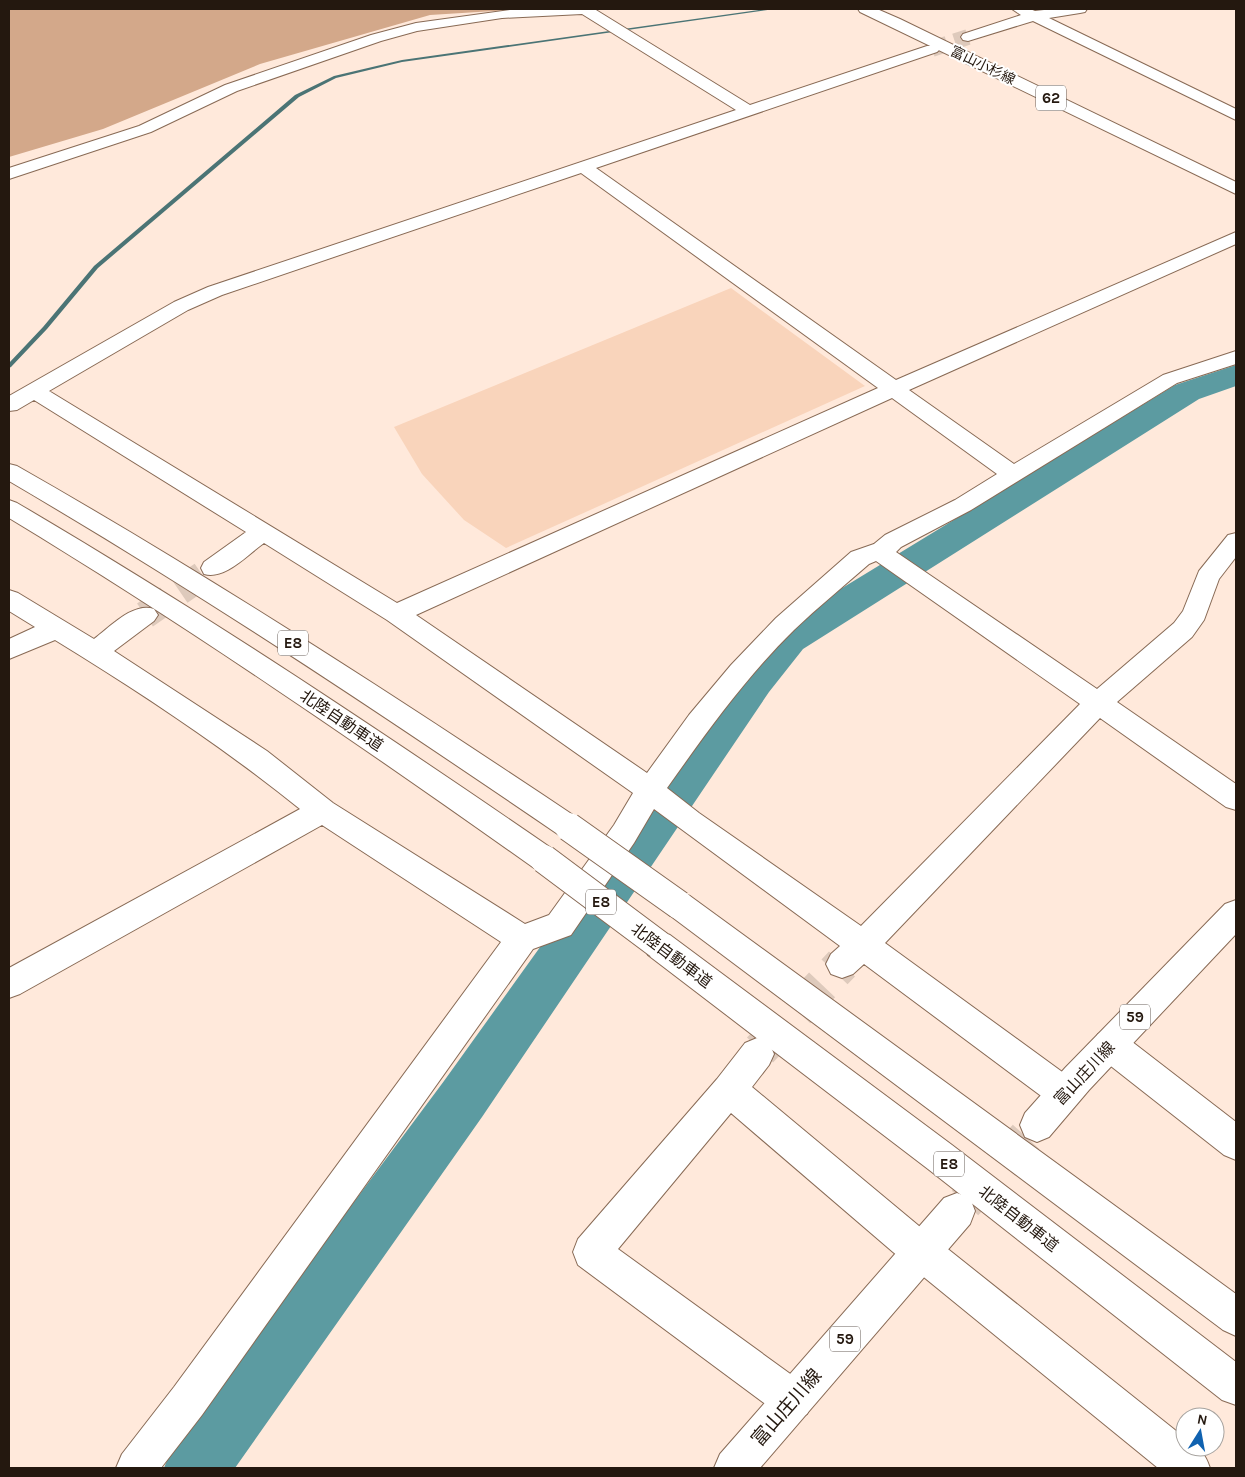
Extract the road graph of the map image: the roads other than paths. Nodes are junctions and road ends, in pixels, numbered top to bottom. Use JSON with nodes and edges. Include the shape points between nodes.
{"nodes":[{"id":1,"x":864,"y":9,"type":"edge"},
{"id":2,"x":889,"y":9,"type":"edge"},
{"id":3,"x":1019,"y":9,"type":"edge"},
{"id":4,"x":1080,"y":9,"type":"edge"},
{"id":5,"x":588,"y":10,"type":"edge"},
{"id":6,"x":1034,"y":16,"type":"junction"},
{"id":7,"x":968,"y":37,"type":"tunnel mouth"},
{"id":8,"x":932,"y":49,"type":"tunnel mouth"},
{"id":9,"x":1236,"y":97,"type":"edge"},
{"id":10,"x":1209,"y":102,"type":"junction"},
{"id":11,"x":749,"y":111,"type":"junction"},
{"id":12,"x":1236,"y":115,"type":"edge"},
{"id":13,"x":583,"y":167,"type":"junction"},
{"id":14,"x":9,"y":174,"type":"edge"},
{"id":15,"x":1236,"y":178,"type":"edge"},
{"id":16,"x":1236,"y":189,"type":"edge"},
{"id":17,"x":1236,"y":238,"type":"edge"},
{"id":18,"x":1236,"y":357,"type":"edge"},
{"id":19,"x":894,"y":389,"type":"junction"},
{"id":20,"x":35,"y":391,"type":"junction"},
{"id":21,"x":9,"y":405,"type":"edge"},
{"id":22,"x":9,"y":471,"type":"edge"},
{"id":23,"x":1014,"y":475,"type":"junction"},
{"id":24,"x":9,"y":508,"type":"edge"},
{"id":25,"x":263,"y":532,"type":"junction"},
{"id":26,"x":1236,"y":541,"type":"edge"},
{"id":27,"x":884,"y":554,"type":"junction"},
{"id":28,"x":213,"y":568,"type":"tunnel mouth"},
{"id":29,"x":9,"y":599,"type":"edge"},
{"id":30,"x":396,"y":614,"type":"junction"},
{"id":31,"x":146,"y":615,"type":"tunnel mouth"},
{"id":32,"x":57,"y":628,"type":"junction"},
{"id":33,"x":9,"y":650,"type":"edge"},
{"id":34,"x":95,"y":652,"type":"junction"},
{"id":35,"x":1098,"y":703,"type":"junction"},
{"id":36,"x":653,"y":793,"type":"junction"},
{"id":37,"x":1236,"y":799,"type":"edge"},
{"id":38,"x":324,"y":811,"type":"junction"},
{"id":39,"x":1236,"y":913,"type":"edge"},
{"id":40,"x":522,"y":939,"type":"junction"},
{"id":41,"x":852,"y":954,"type":"junction"},
{"id":42,"x":9,"y":984,"type":"edge"},
{"id":43,"x":1110,"y":1045,"type":"junction"},
{"id":44,"x":756,"y":1054,"type":"tunnel mouth"},
{"id":45,"x":730,"y":1090,"type":"junction"},
{"id":46,"x":1064,"y":1093,"type":"junction"},
{"id":47,"x":1037,"y":1125,"type":"tunnel mouth"},
{"id":48,"x":1236,"y":1143,"type":"edge"},
{"id":49,"x":958,"y":1211,"type":"tunnel mouth"},
{"id":50,"x":922,"y":1251,"type":"junction"},
{"id":51,"x":1236,"y":1317,"type":"edge"},
{"id":52,"x":1236,"y":1386,"type":"edge"},
{"id":53,"x":793,"y":1400,"type":"junction"},
{"id":54,"x":136,"y":1468,"type":"edge"},
{"id":55,"x":734,"y":1468,"type":"edge"},
{"id":56,"x":1190,"y":1468,"type":"edge"}],
"edges":[{"from":1,"to":16,"type":"main road","name":"富山小杉線","number":"62"},
{"from":2,"to":15,"type":"main road","name":"富山小杉線","number":"62"},
{"from":3,"to":6,"type":"main road"},
{"from":4,"to":6,"type":"main road"},
{"from":5,"to":11,"type":"main road"},
{"from":5,"to":14,"type":"main road","via":[[483,16],[416,27],[376,38],[230,88],[145,129]]},
{"from":6,"to":7,"type":"main road"},
{"from":6,"to":10,"type":"main road"},
{"from":8,"to":11,"type":"main road"},
{"from":9,"to":10,"type":"main road"},
{"from":10,"to":12,"type":"main road"},
{"from":11,"to":13,"type":"main road"},
{"from":13,"to":19,"type":"main road"},
{"from":13,"to":20,"type":"main road","via":[[215,291],[181,306]]},
{"from":17,"to":19,"type":"main road"},
{"from":18,"to":23,"type":"main road","via":[[1170,379]]},
{"from":19,"to":23,"type":"main road"},
{"from":19,"to":30,"type":"main road"},
{"from":20,"to":21,"type":"main road"},
{"from":20,"to":25,"type":"main road"},
{"from":22,"to":51,"type":"main road","number":"E8","bridge":true,"via":[[174,568],[293,643],[569,827]]},
{"from":23,"to":27,"type":"main road","via":[[892,541]]},
{"from":24,"to":52,"type":"main road","name":"北陸自動車道","number":"E8","bridge":true,"via":[[262,666],[544,859],[940,1156]]},
{"from":25,"to":28,"type":"main road"},
{"from":25,"to":30,"type":"main road"},
{"from":26,"to":35,"type":"main road","via":[[1208,577],[1195,614],[1183,630]]},
{"from":27,"to":35,"type":"main road"},
{"from":27,"to":36,"type":"main road","via":[[860,558],[785,624],[711,708]]},
{"from":29,"to":32,"type":"main road"},
{"from":30,"to":36,"type":"main road"},
{"from":31,"to":34,"type":"main road"},
{"from":32,"to":33,"type":"main road"},
{"from":32,"to":34,"type":"main road"},
{"from":34,"to":38,"type":"main road","via":[[257,759]]},
{"from":35,"to":37,"type":"main road"},
{"from":35,"to":41,"type":"main road"},
{"from":36,"to":40,"type":"main road","via":[[560,925]]},
{"from":36,"to":41,"type":"main road"},
{"from":38,"to":40,"type":"main road"},
{"from":38,"to":42,"type":"main road"},
{"from":39,"to":43,"type":"main road","name":"富山庄川線","number":"59"},
{"from":40,"to":54,"type":"main road"},
{"from":41,"to":46,"type":"main road"},
{"from":43,"to":46,"type":"main road","name":"富山庄川線","number":"59"},
{"from":43,"to":48,"type":"main road"},
{"from":44,"to":45,"type":"main road"},
{"from":45,"to":50,"type":"main road"},
{"from":45,"to":53,"type":"main road","via":[[591,1252]]},
{"from":46,"to":47,"type":"main road","name":"富山庄川線","number":"59"},
{"from":49,"to":50,"type":"main road","name":"富山庄川線","number":"59"},
{"from":50,"to":53,"type":"main road","name":"富山庄川線","number":"59"},
{"from":50,"to":56,"type":"main road"},
{"from":53,"to":55,"type":"main road","name":"富山庄川線","number":"59"}]}
